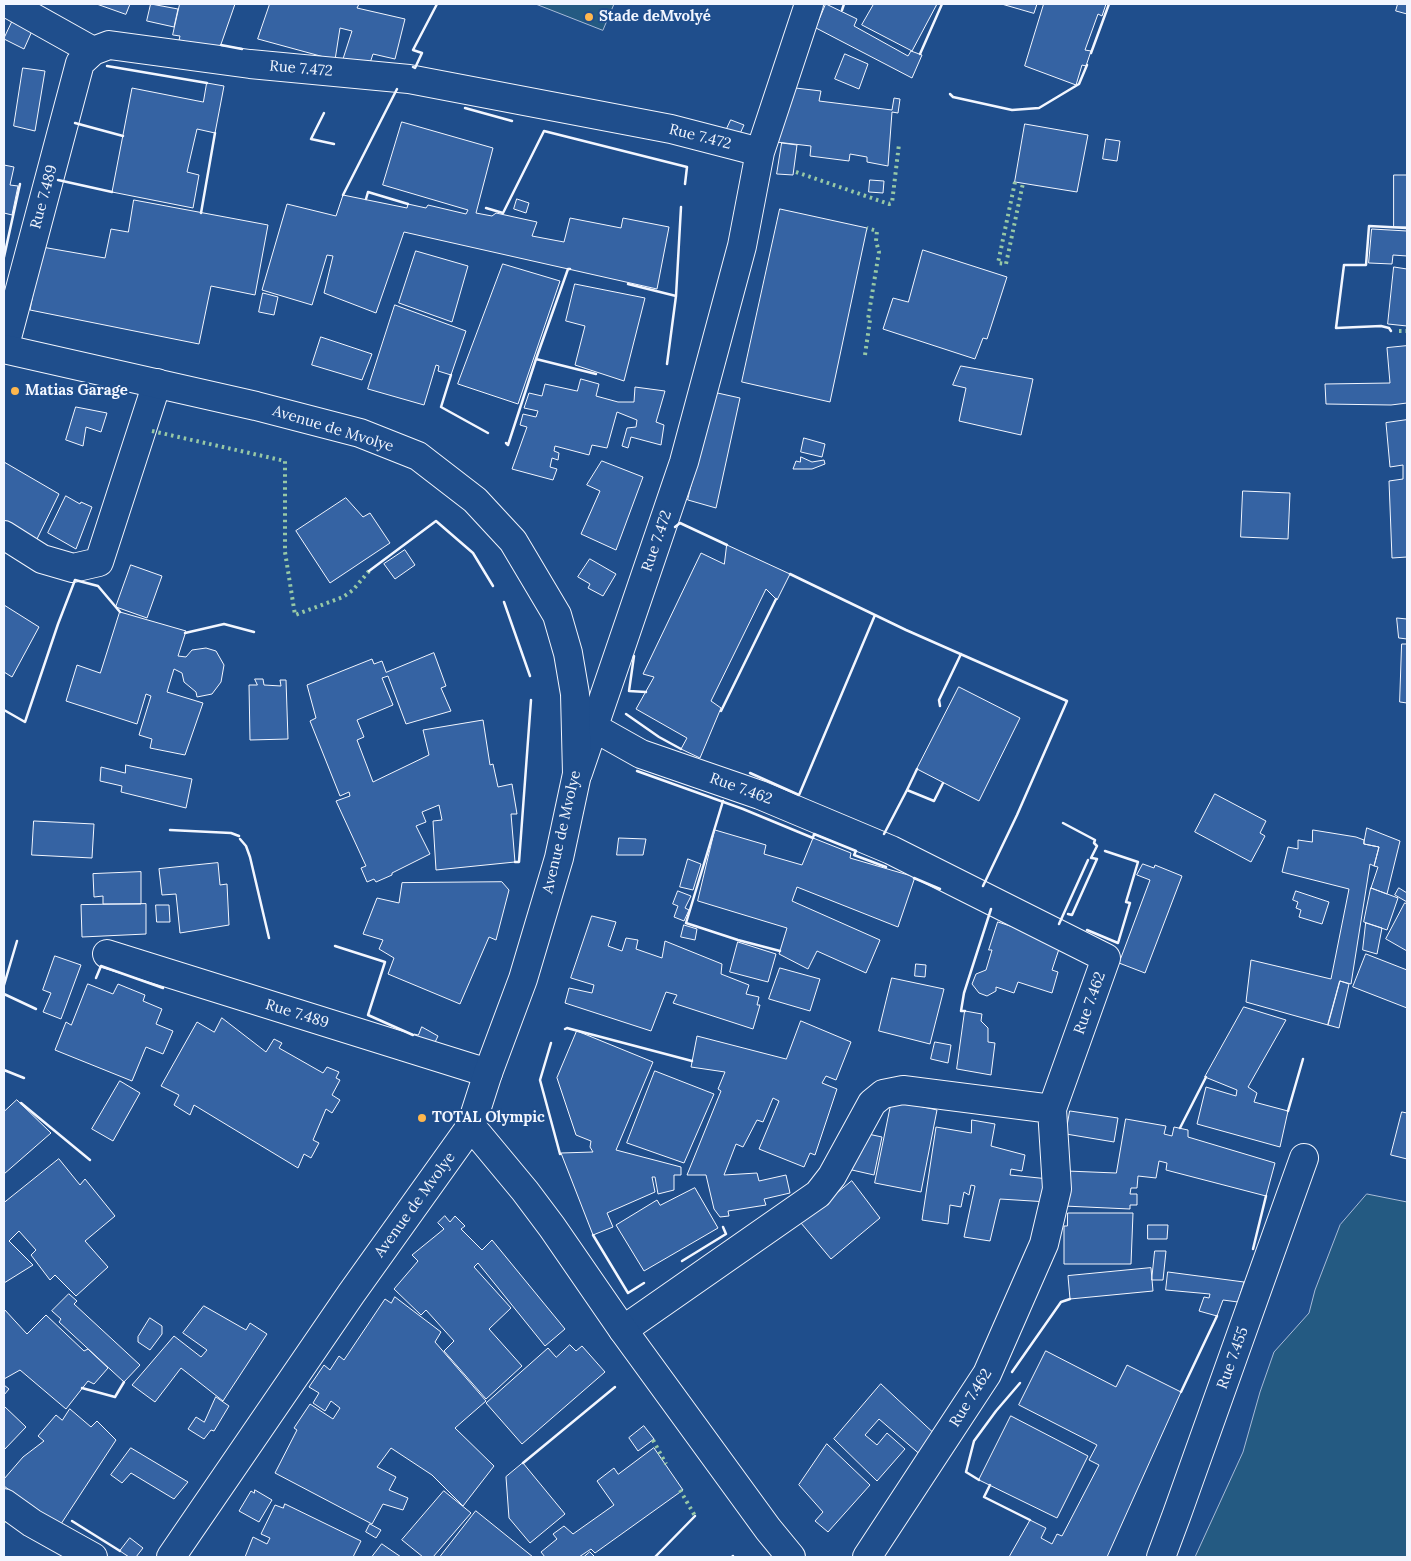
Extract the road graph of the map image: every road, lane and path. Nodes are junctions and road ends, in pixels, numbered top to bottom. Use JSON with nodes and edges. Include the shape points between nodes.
{"nodes":[{"id":1,"x":9,"y":4,"type":"edge"},
{"id":2,"x":809,"y":4,"type":"edge"},
{"id":3,"x":93,"y":51,"type":"junction"},
{"id":4,"x":760,"y":152,"type":"junction"},
{"id":5,"x":4,"y":349,"type":"edge"},
{"id":6,"x":157,"y":384,"type":"junction"},
{"id":7,"x":4,"y":535,"type":"edge"},
{"id":8,"x":594,"y":727,"type":"junction"},
{"id":9,"x":577,"y":774,"type":"junction"},
{"id":10,"x":107,"y":954,"type":"dead end"},
{"id":11,"x":488,"y":1074,"type":"junction"},
{"id":12,"x":1052,"y":1109,"type":"junction"},
{"id":13,"x":471,"y":1126,"type":"junction"},
{"id":14,"x":1304,"y":1158,"type":"dead end"},
{"id":15,"x":623,"y":1330,"type":"junction"},
{"id":16,"x":4,"y":1503,"type":"edge"},
{"id":17,"x":175,"y":1555,"type":"edge"},
{"id":18,"x":93,"y":1557,"type":"edge"},
{"id":19,"x":791,"y":1557,"type":"edge"},
{"id":20,"x":867,"y":1557,"type":"edge"},
{"id":21,"x":1161,"y":1557,"type":"edge"}],
"edges":[{"from":1,"to":3,"type":"street"},
{"from":2,"to":4,"type":"street"},
{"from":3,"to":4,"type":"street","name":"Rue 7.472","via":[[109,45],[250,64],[410,79],[671,129]]},
{"from":3,"to":5,"type":"street","name":"Rue 7.489","via":[[80,63]]},
{"from":4,"to":8,"type":"street","name":"Rue 7.472","via":[[742,246],[684,462]]},
{"from":5,"to":6,"type":"street","name":"Avenue de Mvolye"},
{"from":6,"to":7,"type":"street","via":[[99,562],[72,568],[42,559]]},
{"from":6,"to":9,"type":"street","name":"Avenue de Mvolye","via":[[360,434],[418,456],[475,500],[513,541],[557,614],[575,694]]},
{"from":8,"to":9,"type":"street","name":"Rue 7.472"},
{"from":8,"to":12,"type":"street","name":"Rue 7.462","via":[[641,754],[760,795],[891,850],[1106,958]]},
{"from":9,"to":11,"type":"street","name":"Avenue de Mvolye","via":[[559,858],[523,979]]},
{"from":10,"to":11,"type":"street","name":"Rue 7.489"},
{"from":11,"to":13,"type":"street","name":"Avenue de Mvolye"},
{"from":12,"to":15,"type":"street","via":[[903,1090],[883,1094],[872,1103],[832,1176],[818,1194]]},
{"from":12,"to":20,"type":"street","name":"Rue 7.462","via":[[1057,1189],[1044,1244],[987,1374]]},
{"from":13,"to":15,"type":"street","via":[[530,1198]]},
{"from":13,"to":17,"type":"street","name":"Avenue de Mvolye","via":[[351,1294]]},
{"from":14,"to":21,"type":"street","name":"Rue 7.455"},
{"from":15,"to":19,"type":"street"},
{"from":16,"to":18,"type":"street","via":[[32,1523]]}]}
